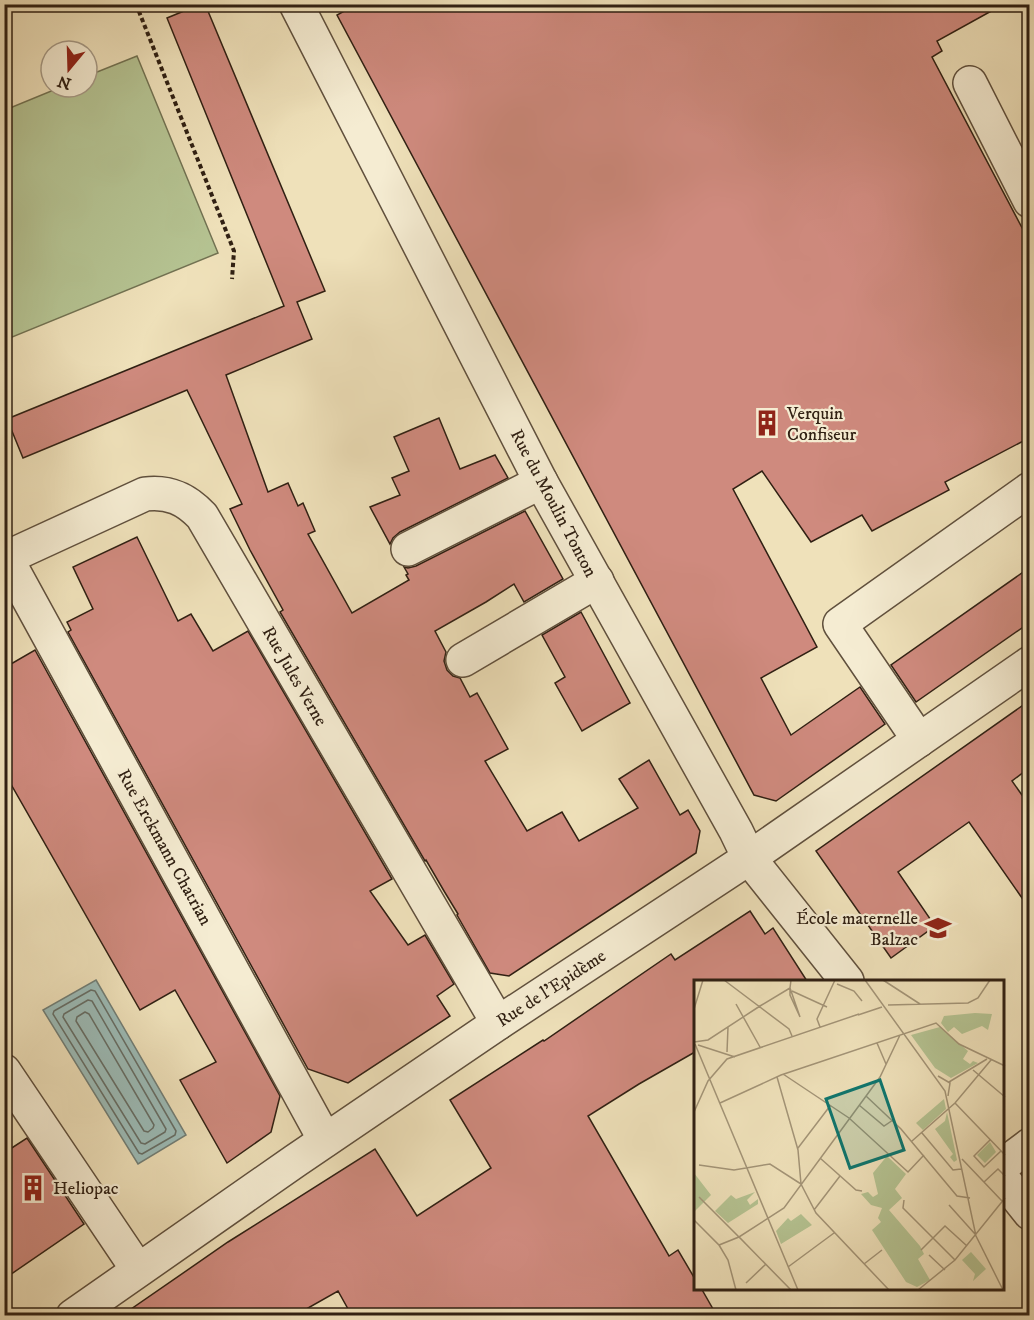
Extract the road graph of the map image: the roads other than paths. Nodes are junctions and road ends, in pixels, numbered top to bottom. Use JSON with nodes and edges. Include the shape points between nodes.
{"nodes":[{"id":1,"x":296,"y":4,"type":"edge"},
{"id":2,"x":970,"y":83,"type":"dead end"},
{"id":3,"x":1029,"y":201,"type":"edge"},
{"id":4,"x":541,"y":482,"type":"junction"},
{"id":5,"x":1029,"y":489,"type":"edge"},
{"id":6,"x":408,"y":549,"type":"dead end"},
{"id":7,"x":5,"y":556,"type":"edge"},
{"id":8,"x":597,"y":582,"type":"junction"},
{"id":9,"x":463,"y":660,"type":"dead end"},
{"id":10,"x":1029,"y":663,"type":"edge"},
{"id":11,"x":919,"y":740,"type":"junction"},
{"id":12,"x":749,"y":858,"type":"junction"},
{"id":13,"x":846,"y":980,"type":"edge"},
{"id":14,"x":498,"y":1023,"type":"junction"},
{"id":15,"x":4,"y":1071,"type":"edge"},
{"id":16,"x":325,"y":1140,"type":"junction"},
{"id":17,"x":1029,"y":1145,"type":"edge"},
{"id":18,"x":1004,"y":1164,"type":"edge"},
{"id":19,"x":1004,"y":1181,"type":"edge"},
{"id":20,"x":1029,"y":1213,"type":"edge"},
{"id":21,"x":138,"y":1270,"type":"junction"},
{"id":22,"x":73,"y":1316,"type":"edge"}],
"edges":[{"from":1,"to":4,"type":"street","name":"Rue du Moulin Tonton"},
{"from":2,"to":3,"type":"street"},
{"from":4,"to":6,"type":"street"},
{"from":4,"to":8,"type":"street","name":"Rue du Moulin Tonton"},
{"from":5,"to":11,"type":"street","via":[[840,624]]},
{"from":7,"to":14,"type":"street","name":"Rue Jules Verne","via":[[145,494],[158,492],[194,507]]},
{"from":7,"to":16,"type":"street","name":"Rue Erckmann Chatrian"},
{"from":8,"to":9,"type":"street"},
{"from":8,"to":12,"type":"street","name":"Rue du Moulin Tonton"},
{"from":10,"to":11,"type":"street","name":"Rue de l'Epidème"},
{"from":11,"to":12,"type":"street","name":"Rue de l'Epidème"},
{"from":12,"to":13,"type":"street","name":"Rue du Moulin Tonton"},
{"from":12,"to":14,"type":"street","name":"Rue de l'Epidème"},
{"from":14,"to":16,"type":"street","name":"Rue de l'Epidème"},
{"from":15,"to":21,"type":"street"},
{"from":16,"to":21,"type":"street","name":"Rue de l'Epidème"},
{"from":17,"to":18,"type":"street"},
{"from":19,"to":20,"type":"street"},
{"from":21,"to":22,"type":"street","name":"Rue de l'Epidème"}]}
